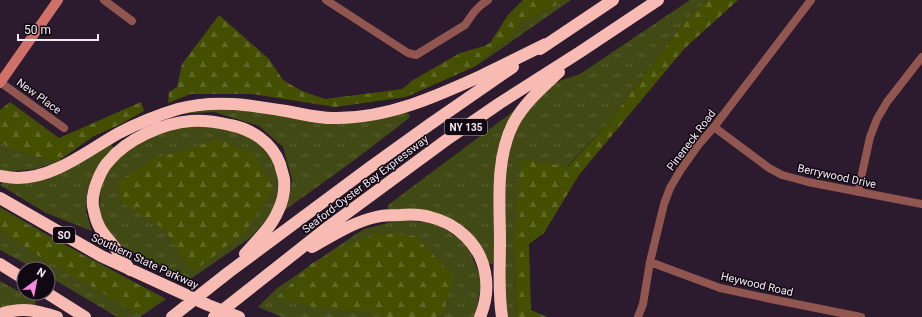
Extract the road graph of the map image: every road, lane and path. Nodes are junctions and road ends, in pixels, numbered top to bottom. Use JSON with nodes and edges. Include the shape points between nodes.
{"nodes":[{"id":1,"x":58,"y":0,"type":"edge"},
{"id":2,"x":104,"y":0,"type":"edge"},
{"id":3,"x":326,"y":0,"type":"edge"},
{"id":4,"x":488,"y":0,"type":"edge"},
{"id":5,"x":614,"y":0,"type":"edge"},
{"id":6,"x":658,"y":0,"type":"edge"},
{"id":7,"x":811,"y":0,"type":"edge"},
{"id":8,"x":132,"y":21,"type":"dead end"},
{"id":9,"x":546,"y":44,"type":"junction"},
{"id":10,"x":580,"y":52,"type":"junction"},
{"id":11,"x":922,"y":57,"type":"edge"},
{"id":12,"x":0,"y":82,"type":"edge"},
{"id":13,"x":714,"y":127,"type":"junction"},
{"id":14,"x":64,"y":128,"type":"dead end"},
{"id":15,"x":0,"y":176,"type":"edge"},
{"id":16,"x":858,"y":192,"type":"junction"},
{"id":17,"x":0,"y":198,"type":"edge"},
{"id":18,"x":922,"y":204,"type":"edge"},
{"id":19,"x":650,"y":262,"type":"junction"},
{"id":20,"x":0,"y":264,"type":"edge"},
{"id":21,"x":281,"y":264,"type":"junction"},
{"id":22,"x":130,"y":270,"type":"junction"},
{"id":23,"x":229,"y":272,"type":"junction"},
{"id":24,"x":16,"y":274,"type":"edge"},
{"id":25,"x":56,"y":299,"type":"edge"},
{"id":26,"x":0,"y":314,"type":"edge"},
{"id":27,"x":57,"y":317,"type":"edge"},
{"id":28,"x":85,"y":317,"type":"edge"},
{"id":29,"x":172,"y":317,"type":"edge"},
{"id":30,"x":214,"y":317,"type":"edge"},
{"id":31,"x":239,"y":317,"type":"edge"},
{"id":32,"x":480,"y":317,"type":"edge"},
{"id":33,"x":502,"y":317,"type":"edge"},
{"id":34,"x":638,"y":317,"type":"edge"},
{"id":35,"x":861,"y":317,"type":"edge"}],
"edges":[{"from":1,"to":12,"type":"main road"},
{"from":2,"to":8,"type":"street"},
{"from":3,"to":4,"type":"street","via":[[416,56],[465,25],[474,12]]},
{"from":5,"to":9,"type":"highway","name":"Seaford-Oyster Bay Expressway","number":"NY 135"},
{"from":6,"to":10,"type":"highway","name":"Seaford-Oyster Bay Expressway","number":"NY 135"},
{"from":7,"to":13,"type":"street","name":"Pineneck Road"},
{"from":9,"to":15,"type":"highway","via":[[447,91],[390,111],[362,117],[336,118],[258,106],[207,104],[151,118],[120,132],[64,166],[40,175],[19,178]]},
{"from":9,"to":23,"type":"highway","name":"Seaford-Oyster Bay Expressway","number":"NY 135","via":[[429,124]]},
{"from":10,"to":21,"type":"highway","name":"Seaford-Oyster Bay Expressway","number":"NY 135","via":[[449,138]]},
{"from":10,"to":33,"type":"highway","via":[[536,93],[523,109],[504,147],[500,173]]},
{"from":11,"to":16,"type":"street","via":[[877,119],[870,137]]},
{"from":12,"to":14,"type":"street","name":"New Place"},
{"from":13,"to":16,"type":"street","name":"Berrywood Drive","via":[[782,175]]},
{"from":13,"to":19,"type":"street","name":"Pineneck Road","via":[[670,188]]},
{"from":16,"to":18,"type":"street","name":"Berrywood Drive"},
{"from":17,"to":22,"type":"highway","name":"Southern State Parkway","number":"SO","via":[[100,256]]},
{"from":19,"to":34,"type":"street","name":"Pineneck Road","via":[[643,304]]},
{"from":19,"to":35,"type":"street","name":"Heywood Road","via":[[720,288]]},
{"from":20,"to":24,"type":"highway"},
{"from":21,"to":30,"type":"highway","name":"Seaford-Oyster Bay Expressway","number":"NY 135"},
{"from":21,"to":32,"type":"highway","via":[[349,227],[376,217],[407,214],[431,217],[456,228],[469,239],[477,251],[484,269],[486,287]]},
{"from":22,"to":23,"type":"highway","via":[[105,237],[94,212],[93,192],[101,172],[118,151],[160,127],[190,121],[213,121],[241,127],[266,142],[278,159],[284,178],[283,196],[276,216]]},
{"from":22,"to":31,"type":"highway","name":"Southern State Parkway","number":"SO"},
{"from":23,"to":29,"type":"highway","name":"Seaford-Oyster Bay Expressway","number":"NY 135"},
{"from":25,"to":28,"type":"highway"},
{"from":26,"to":27,"type":"highway","via":[[22,310]]}]}
